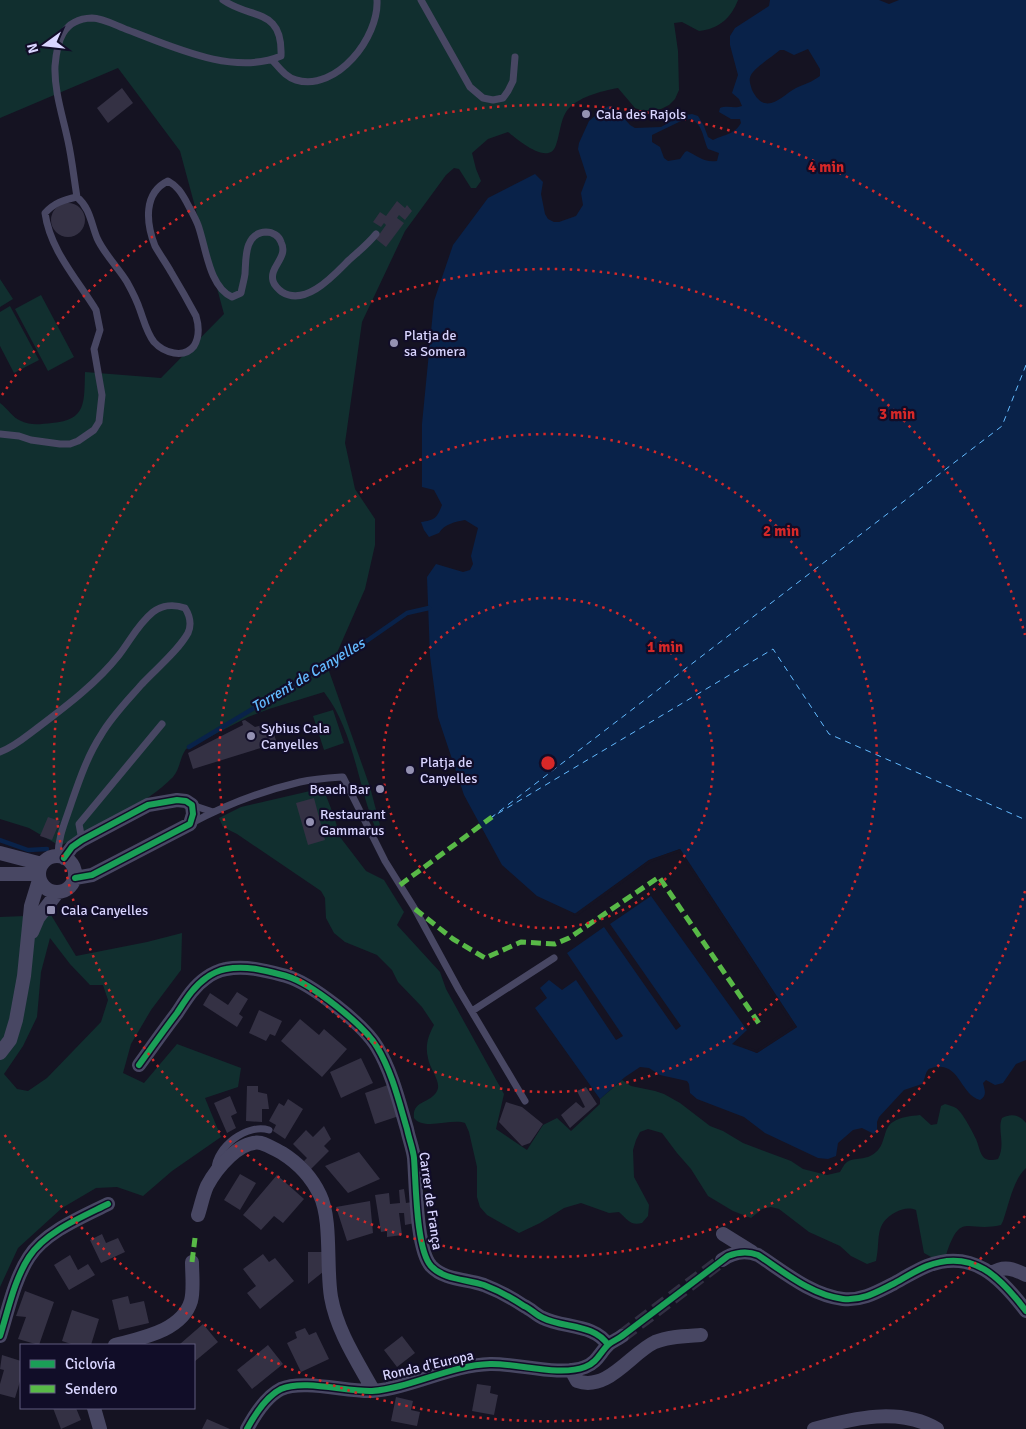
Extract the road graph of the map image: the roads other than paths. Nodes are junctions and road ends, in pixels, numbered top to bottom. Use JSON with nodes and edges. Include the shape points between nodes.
{"nodes":[{"id":1,"x":223,"y":0,"type":"edge"},
{"id":2,"x":377,"y":0,"type":"edge"},
{"id":3,"x":421,"y":0,"type":"edge"},
{"id":4,"x":515,"y":57,"type":"dead end"},
{"id":5,"x":272,"y":60,"type":"junction"},
{"id":6,"x":77,"y":197,"type":"junction"},
{"id":7,"x":376,"y":234,"type":"dead end"},
{"id":8,"x":0,"y":434,"type":"edge"},
{"id":9,"x":162,"y":724,"type":"dead end"},
{"id":10,"x":0,"y":752,"type":"edge"},
{"id":11,"x":192,"y":805,"type":"junction"},
{"id":12,"x":213,"y":812,"type":"junction"},
{"id":13,"x":190,"y":824,"type":"junction"},
{"id":14,"x":82,"y":840,"type":"junction"},
{"id":15,"x":0,"y":853,"type":"edge"},
{"id":16,"x":61,"y":857,"type":"junction"},
{"id":17,"x":40,"y":872,"type":"junction"},
{"id":18,"x":0,"y":874,"type":"edge"},
{"id":19,"x":75,"y":878,"type":"junction"},
{"id":20,"x":57,"y":893,"type":"junction"},
{"id":21,"x":28,"y":943,"type":"junction"},
{"id":22,"x":554,"y":958,"type":"dead end"},
{"id":23,"x":472,"y":1011,"type":"junction"},
{"id":24,"x":0,"y":1052,"type":"edge"},
{"id":25,"x":139,"y":1065,"type":"dead end"},
{"id":26,"x":525,"y":1101,"type":"dead end"},
{"id":27,"x":269,"y":1130,"type":"dead end"},
{"id":28,"x":215,"y":1174,"type":"junction"},
{"id":29,"x":108,"y":1204,"type":"dead end"},
{"id":30,"x":198,"y":1215,"type":"dead end"},
{"id":31,"x":723,"y":1234,"type":"dead end"},
{"id":32,"x":752,"y":1252,"type":"junction"},
{"id":33,"x":722,"y":1260,"type":"tunnel mouth"},
{"id":34,"x":192,"y":1262,"type":"dead end"},
{"id":35,"x":992,"y":1273,"type":"junction"},
{"id":36,"x":1026,"y":1275,"type":"edge"},
{"id":37,"x":1026,"y":1311,"type":"edge"},
{"id":38,"x":702,"y":1335,"type":"dead end"},
{"id":39,"x":0,"y":1336,"type":"edge"},
{"id":40,"x":622,"y":1336,"type":"tunnel mouth"},
{"id":41,"x":118,"y":1344,"type":"edge"},
{"id":42,"x":608,"y":1345,"type":"junction"},
{"id":43,"x":571,"y":1370,"type":"junction"},
{"id":44,"x":373,"y":1390,"type":"junction"},
{"id":45,"x":94,"y":1409,"type":"edge"},
{"id":46,"x":100,"y":1429,"type":"edge"},
{"id":47,"x":247,"y":1429,"type":"edge"},
{"id":48,"x":814,"y":1429,"type":"edge"},
{"id":49,"x":938,"y":1429,"type":"edge"}],
"edges":[{"from":1,"to":5,"type":"lane","via":[[263,16],[276,27],[281,56]]},
{"from":2,"to":5,"type":"lane","via":[[375,20],[366,40],[350,62],[338,71],[316,80],[296,80]]},
{"from":3,"to":4,"type":"lane","via":[[470,87],[483,98],[503,98],[508,92],[513,81]]},
{"from":5,"to":6,"type":"lane","via":[[247,63],[218,60],[92,18],[73,23],[66,28],[57,46],[55,67]]},
{"from":6,"to":7,"type":"lane","via":[[83,202],[104,251],[126,280],[151,338],[171,353],[190,351],[199,335],[199,326],[155,244],[150,227],[149,200],[160,185],[168,181],[181,192],[198,225],[214,279],[224,294],[232,297],[241,293],[247,248],[258,234],[275,234],[281,241],[284,249],[273,272],[273,281],[278,289],[295,296],[313,291],[329,280]]},
{"from":6,"to":8,"type":"lane","via":[[59,201],[44,213],[52,242],[99,319],[100,330],[94,349],[102,395],[99,422],[94,430],[70,444],[50,444]]},
{"from":9,"to":14,"type":"lane","via":[[79,824]]},
{"from":10,"to":16,"type":"lane","via":[[16,744],[79,695],[119,654],[154,611],[172,605],[185,608],[189,613],[188,633],[120,709],[97,742],[82,772],[58,843]]},
{"from":11,"to":12,"type":"lane"},
{"from":11,"to":13,"type":"street"},
{"from":11,"to":14,"type":"street","via":[[177,800],[148,805]]},
{"from":12,"to":13,"type":"lane"},
{"from":12,"to":23,"type":"lane","via":[[302,782],[343,776],[385,861]]},
{"from":13,"to":19,"type":"street","via":[[92,875]]},
{"from":14,"to":16,"type":"street"},
{"from":15,"to":17,"type":"street"},
{"from":16,"to":17,"type":"street","via":[[52,857]]},
{"from":16,"to":19,"type":"street","via":[[73,866]]},
{"from":17,"to":18,"type":"street"},
{"from":17,"to":20,"type":"street","via":[[43,887]]},
{"from":17,"to":21,"type":"street","via":[[31,906]]},
{"from":19,"to":20,"type":"street","via":[[69,888]]},
{"from":20,"to":21,"type":"street","via":[[38,918]]},
{"from":21,"to":24,"type":"street","via":[[16,1020],[10,1040]]},
{"from":22,"to":23,"type":"lane"},
{"from":23,"to":26,"type":"lane"},
{"from":25,"to":42,"type":"street","name":"Carrer de França","via":[[194,989],[216,972],[260,968],[292,977],[309,986],[370,1037],[388,1071],[414,1156],[424,1249],[433,1268],[450,1277],[486,1286],[544,1318],[593,1332]]},
{"from":27,"to":28,"type":"lane","via":[[256,1129],[230,1142],[216,1162]]},
{"from":28,"to":30,"type":"street"},
{"from":28,"to":44,"type":"street","via":[[238,1149],[256,1143],[287,1156],[308,1175],[325,1208],[329,1279],[336,1318]]},
{"from":29,"to":39,"type":"street","via":[[61,1228],[29,1256]]},
{"from":31,"to":32,"type":"street"},
{"from":32,"to":33,"type":"street","via":[[738,1252]]},
{"from":32,"to":35,"type":"street","via":[[806,1286],[843,1299],[873,1294],[941,1262],[976,1265]]},
{"from":34,"to":41,"type":"street","via":[[191,1302],[181,1318],[164,1329]]},
{"from":35,"to":36,"type":"street","via":[[1006,1267]]},
{"from":35,"to":37,"type":"street"},
{"from":38,"to":43,"type":"street","via":[[657,1341],[614,1373],[589,1383],[577,1381]]},
{"from":40,"to":42,"type":"street","name":"Ronda d'Europa"},
{"from":42,"to":43,"type":"street","name":"Ronda d'Europa","via":[[594,1362]]},
{"from":43,"to":44,"type":"street","name":"Ronda d'Europa","via":[[490,1364]]},
{"from":44,"to":47,"type":"street","name":"Ronda d'Europa","via":[[306,1386],[282,1388],[264,1404]]},
{"from":45,"to":46,"type":"street"},
{"from":48,"to":49,"type":"street","via":[[876,1417],[906,1417]]}]}
